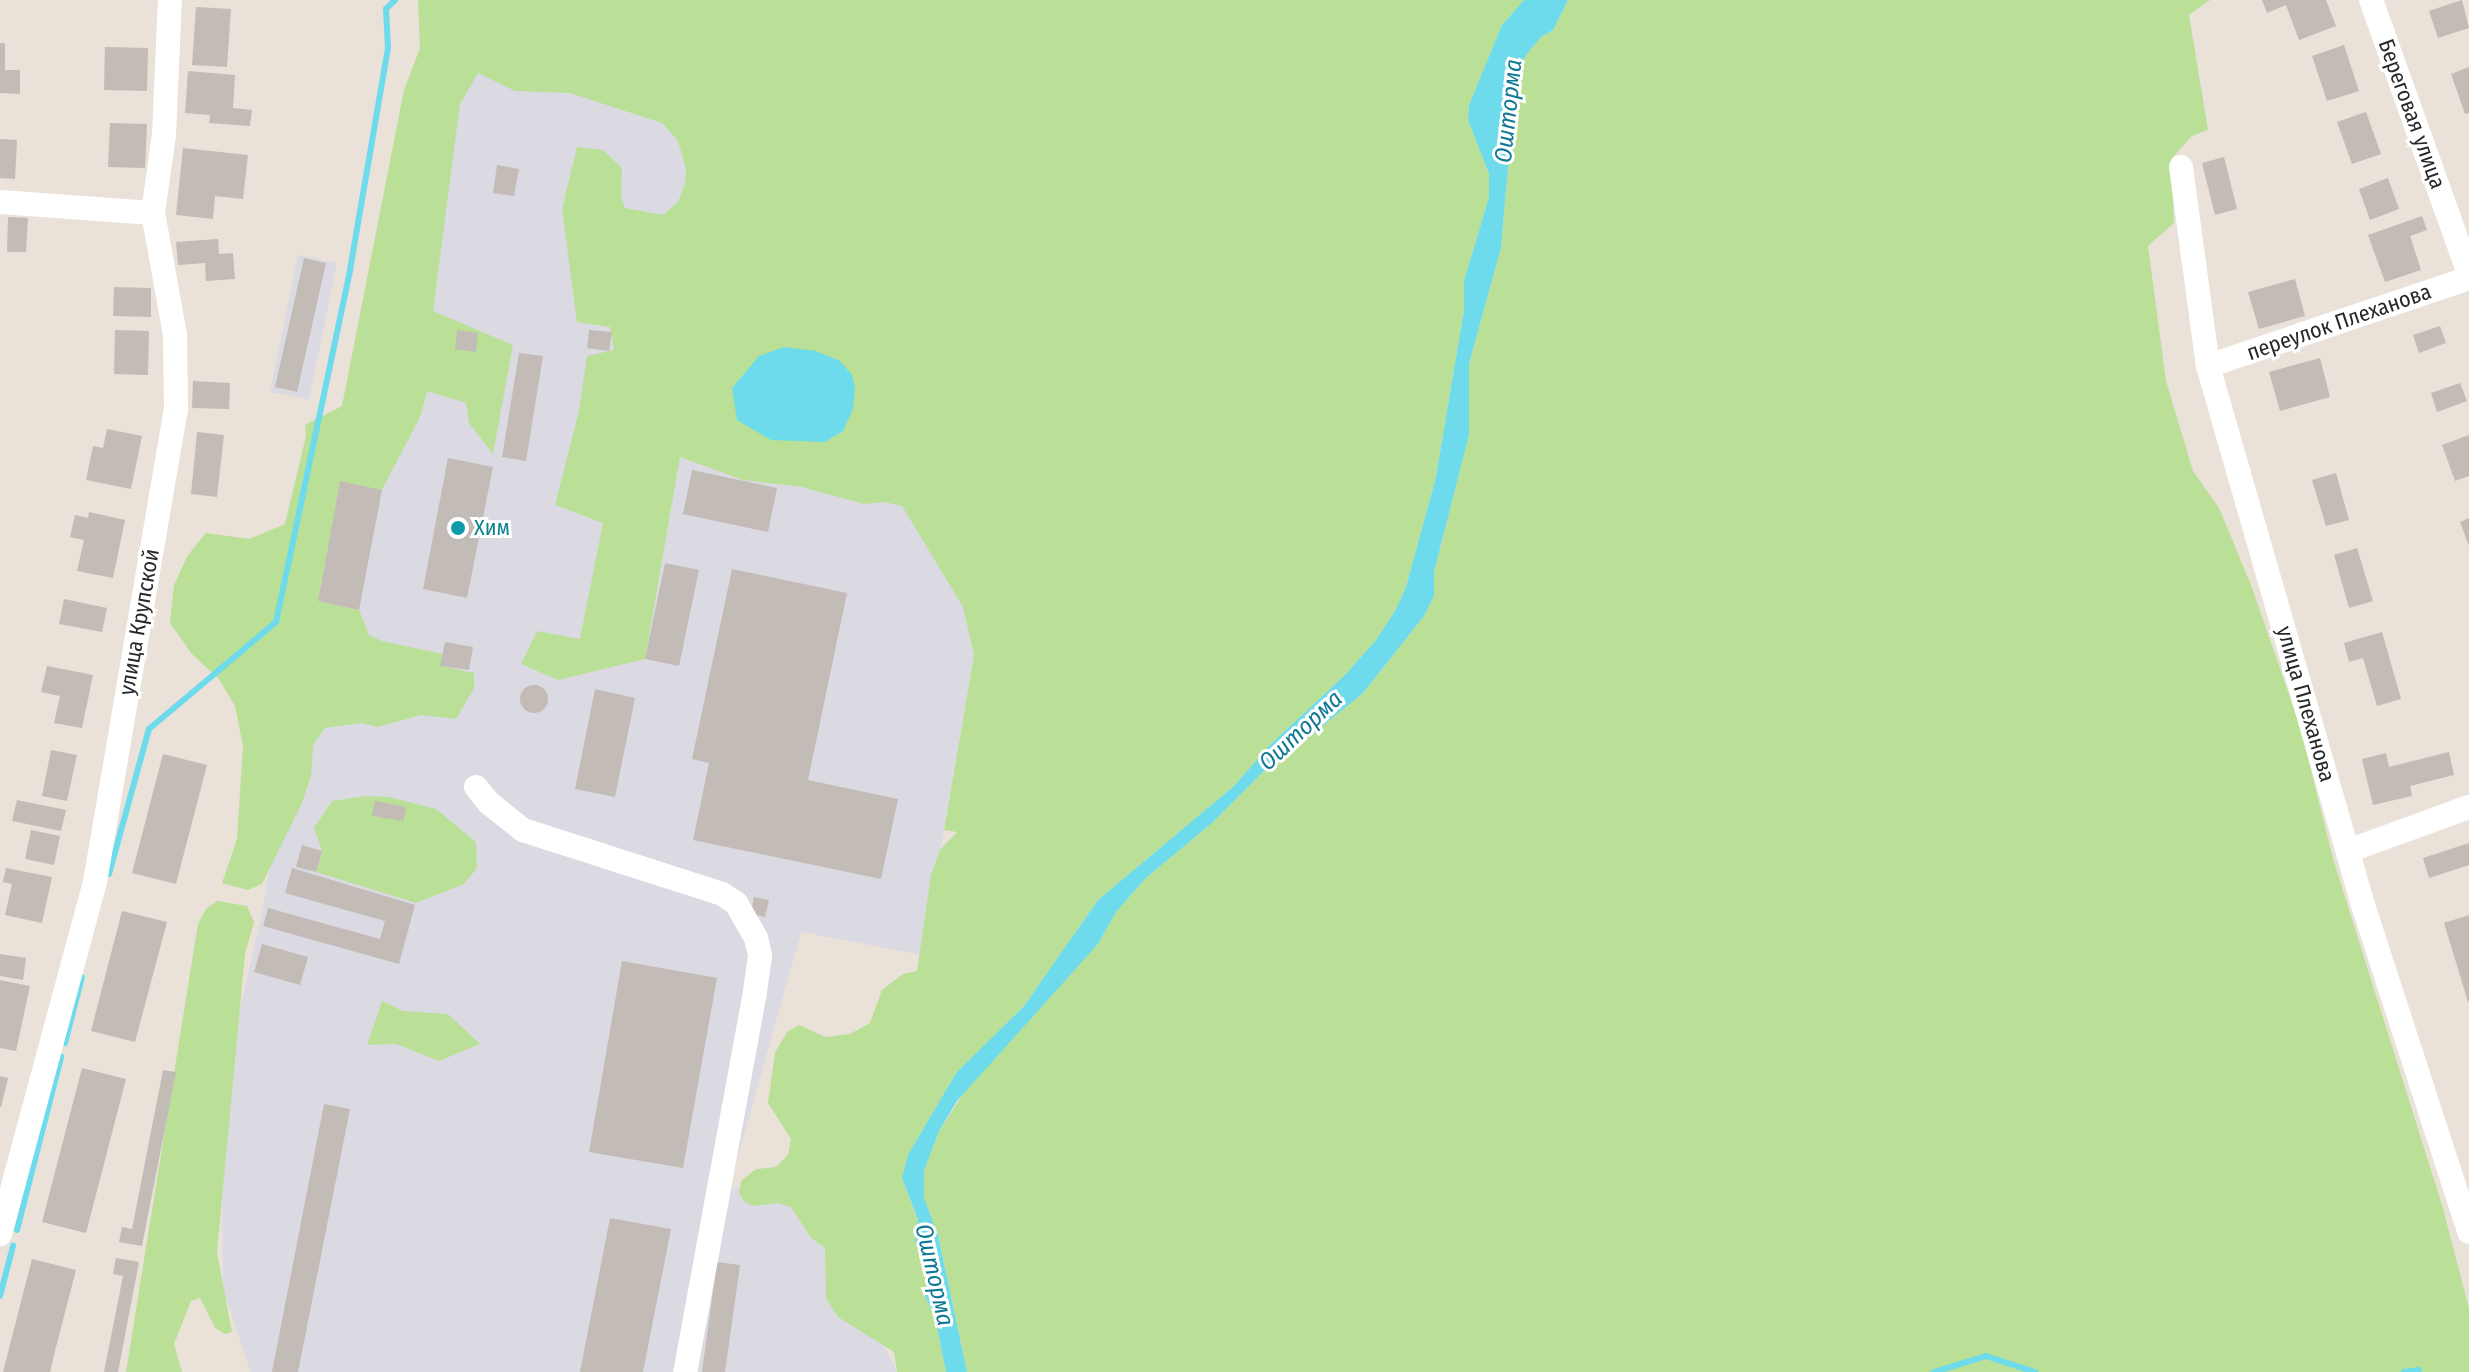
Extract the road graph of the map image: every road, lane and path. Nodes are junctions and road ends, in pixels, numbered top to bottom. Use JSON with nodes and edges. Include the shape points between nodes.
{"nodes":[{"id":1,"x":170,"y":0,"type":"edge"},
{"id":2,"x":2371,"y":0,"type":"edge"},
{"id":3,"x":2181,"y":167,"type":"dead end"},
{"id":4,"x":0,"y":202,"type":"edge"},
{"id":5,"x":153,"y":213,"type":"junction"},
{"id":6,"x":2469,"y":276,"type":"edge"},
{"id":7,"x":2208,"y":366,"type":"junction"},
{"id":8,"x":476,"y":787,"type":"dead end"},
{"id":9,"x":2469,"y":807,"type":"edge"},
{"id":10,"x":2348,"y":851,"type":"junction"},
{"id":11,"x":2469,"y":1232,"type":"edge"},
{"id":12,"x":0,"y":1234,"type":"edge"},
{"id":13,"x":685,"y":1372,"type":"edge"}],
"edges":[{"from":1,"to":5,"type":"street","name":"улица Крупской","via":[[164,135]]},
{"from":2,"to":6,"type":"street","name":"Береговая улица"},
{"from":3,"to":7,"type":"street","name":"улица Плеханова"},
{"from":4,"to":5,"type":"street"},
{"from":5,"to":12,"type":"street","name":"улица Крупской","via":[[175,335],[176,409],[95,882]]},
{"from":6,"to":7,"type":"street","name":"переулок Плеханова"},
{"from":7,"to":10,"type":"street","name":"улица Плеханова"},
{"from":8,"to":13,"type":"street","via":[[523,830],[722,894],[736,903],[756,938],[760,956],[755,992]]},
{"from":9,"to":10,"type":"street"},
{"from":10,"to":11,"type":"street","name":"улица Плеханова"}]}
